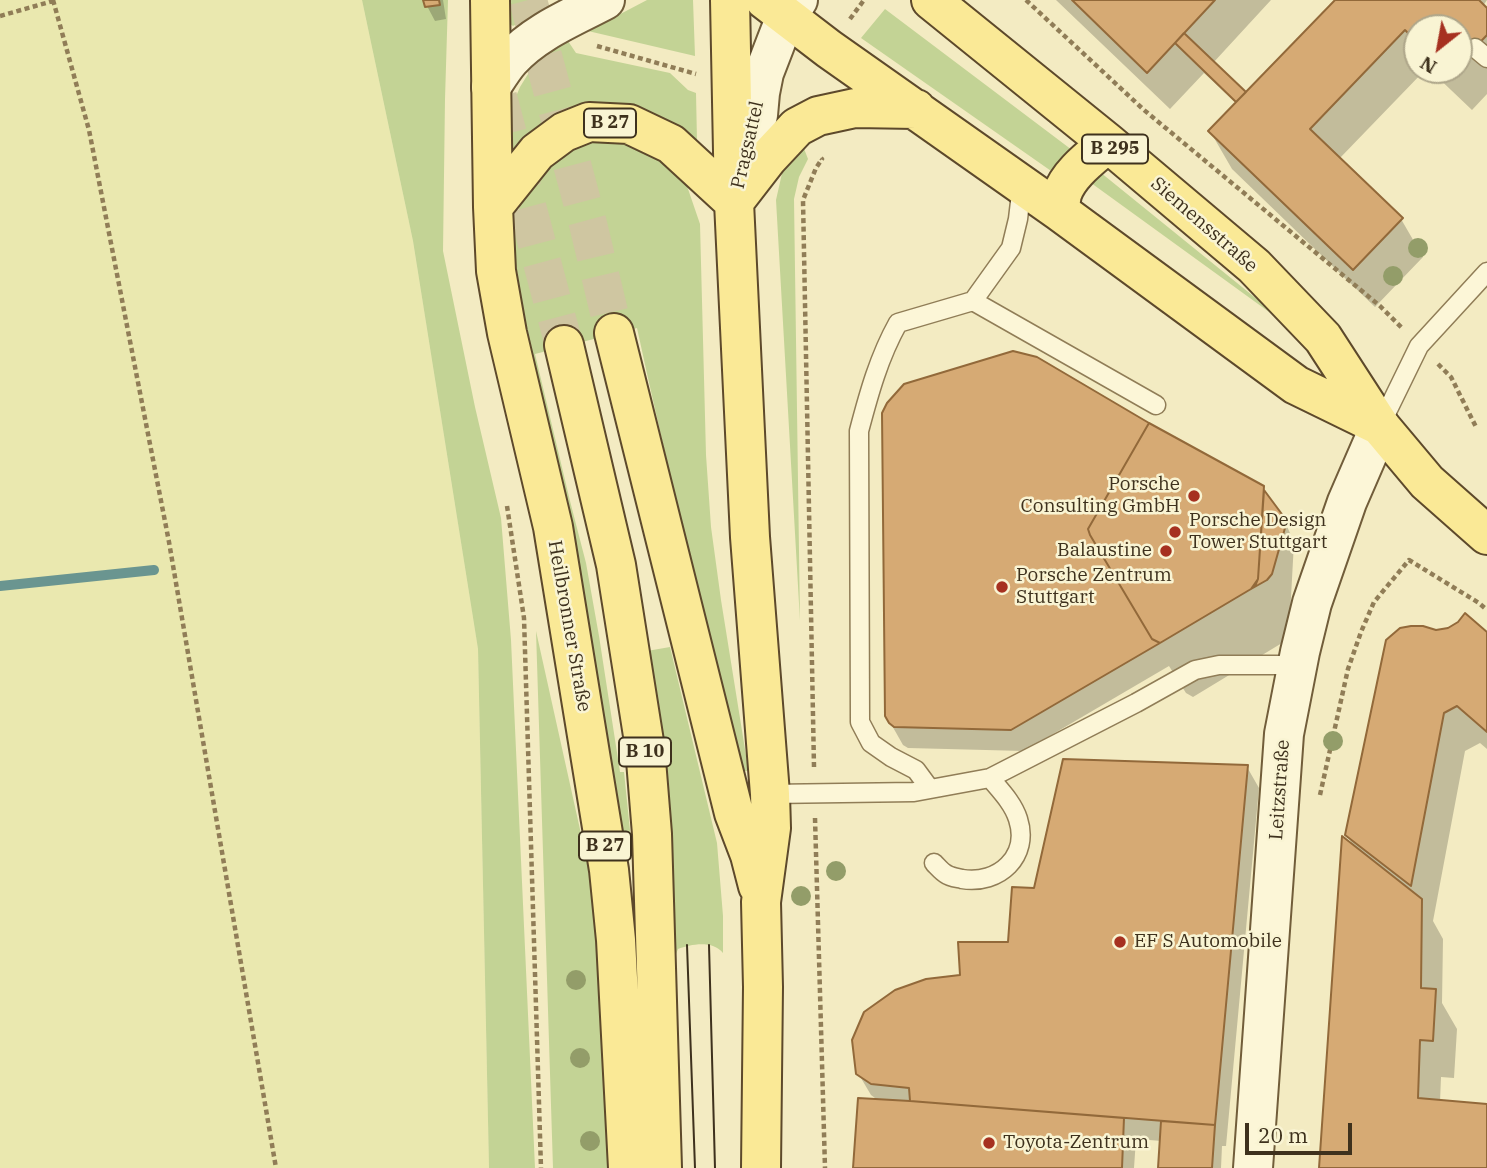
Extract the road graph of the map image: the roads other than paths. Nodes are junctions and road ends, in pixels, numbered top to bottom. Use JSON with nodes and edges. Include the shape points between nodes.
{"nodes":[{"id":1,"x":490,"y":0,"type":"edge"},
{"id":2,"x":605,"y":0,"type":"edge"},
{"id":3,"x":730,"y":0,"type":"edge"},
{"id":4,"x":931,"y":0,"type":"edge"},
{"id":5,"x":953,"y":0,"type":"edge"},
{"id":6,"x":782,"y":4,"type":"edge"},
{"id":7,"x":974,"y":34,"type":"junction"},
{"id":8,"x":491,"y":88,"type":"junction"},
{"id":9,"x":916,"y":109,"type":"junction"},
{"id":10,"x":1108,"y":143,"type":"junction"},
{"id":11,"x":1021,"y":185,"type":"junction"},
{"id":12,"x":734,"y":202,"type":"junction"},
{"id":13,"x":493,"y":207,"type":"junction"},
{"id":14,"x":1059,"y":211,"type":"junction"},
{"id":15,"x":1487,"y":272,"type":"edge"},
{"id":16,"x":973,"y":301,"type":"junction"},
{"id":17,"x":614,"y":333,"type":"tunnel mouth"},
{"id":18,"x":564,"y":345,"type":"tunnel mouth"},
{"id":19,"x":1156,"y":405,"type":"dead end"},
{"id":20,"x":1380,"y":426,"type":"junction"},
{"id":21,"x":1487,"y":535,"type":"edge"},
{"id":22,"x":1297,"y":665,"type":"junction"},
{"id":23,"x":990,"y":778,"type":"junction"},
{"id":24,"x":930,"y":789,"type":"junction"},
{"id":25,"x":770,"y":794,"type":"junction"},
{"id":26,"x":934,"y":863,"type":"dead end"},
{"id":27,"x":761,"y":902,"type":"junction"},
{"id":28,"x":628,"y":1168,"type":"edge"},
{"id":29,"x":662,"y":1168,"type":"edge"},
{"id":30,"x":761,"y":1168,"type":"edge"},
{"id":31,"x":1253,"y":1168,"type":"edge"}],
"edges":[{"from":1,"to":8,"type":"main road","number":"B 27"},
{"from":2,"to":8,"type":"main road","via":[[524,47]]},
{"from":3,"to":12,"type":"main road","name":"Pragsattel"},
{"from":4,"to":7,"type":"main road","name":"Siemensstraße","number":"B 295"},
{"from":5,"to":7,"type":"main road"},
{"from":6,"to":9,"type":"main road","name":"Pragsattel","number":"B 295","via":[[829,49]]},
{"from":6,"to":12,"type":"main road","name":"Pragsattel"},
{"from":7,"to":10,"type":"main road","name":"Siemensstraße","number":"B 295"},
{"from":8,"to":13,"type":"main road","name":"Heilbronner Straße","number":"B 27"},
{"from":9,"to":11,"type":"main road","name":"Siemensstraße","number":"B 295"},
{"from":9,"to":12,"type":"main road","via":[[855,108],[808,121],[768,158]]},
{"from":10,"to":14,"type":"main road","via":[[1072,178]]},
{"from":10,"to":20,"type":"main road","name":"Siemensstraße","number":"B 295","via":[[1262,275],[1323,338]]},
{"from":11,"to":14,"type":"main road","name":"Siemensstraße","number":"B 295"},
{"from":11,"to":16,"type":"lane","via":[[1011,248]]},
{"from":12,"to":13,"type":"main road","number":"B 27","via":[[671,144],[629,124],[589,122],[564,132],[537,152]]},
{"from":12,"to":25,"type":"main road","via":[[750,537]]},
{"from":13,"to":28,"type":"main road","name":"Heilbronner Straße","number":"B 27","via":[[500,296],[552,527],[609,870]]},
{"from":14,"to":20,"type":"main road","name":"Siemensstraße","number":"B 295","via":[[1296,385]]},
{"from":15,"to":20,"type":"lane","via":[[1419,346]]},
{"from":16,"to":19,"type":"lane"},
{"from":16,"to":24,"type":"lane","via":[[898,323],[871,385],[859,431],[860,722],[871,743],[916,770]]},
{"from":17,"to":27,"type":"main road","via":[[734,813]]},
{"from":18,"to":29,"type":"main road","number":"B 10","via":[[616,565],[645,748],[652,834]]},
{"from":20,"to":21,"type":"main road","name":"Siemensstraße","number":"B 295","via":[[1427,482]]},
{"from":20,"to":22,"type":"main road","name":"Leitzstraße","via":[[1329,550]]},
{"from":22,"to":23,"type":"lane","via":[[1219,664],[1195,670]]},
{"from":22,"to":31,"type":"main road","name":"Leitzstraße","via":[[1284,734]]},
{"from":23,"to":24,"type":"lane"},
{"from":23,"to":26,"type":"lane","via":[[1019,820],[1018,852],[1007,867],[978,881],[947,875]]},
{"from":24,"to":25,"type":"lane"},
{"from":25,"to":27,"type":"main road","via":[[771,828]]},
{"from":27,"to":30,"type":"main road"}]}
